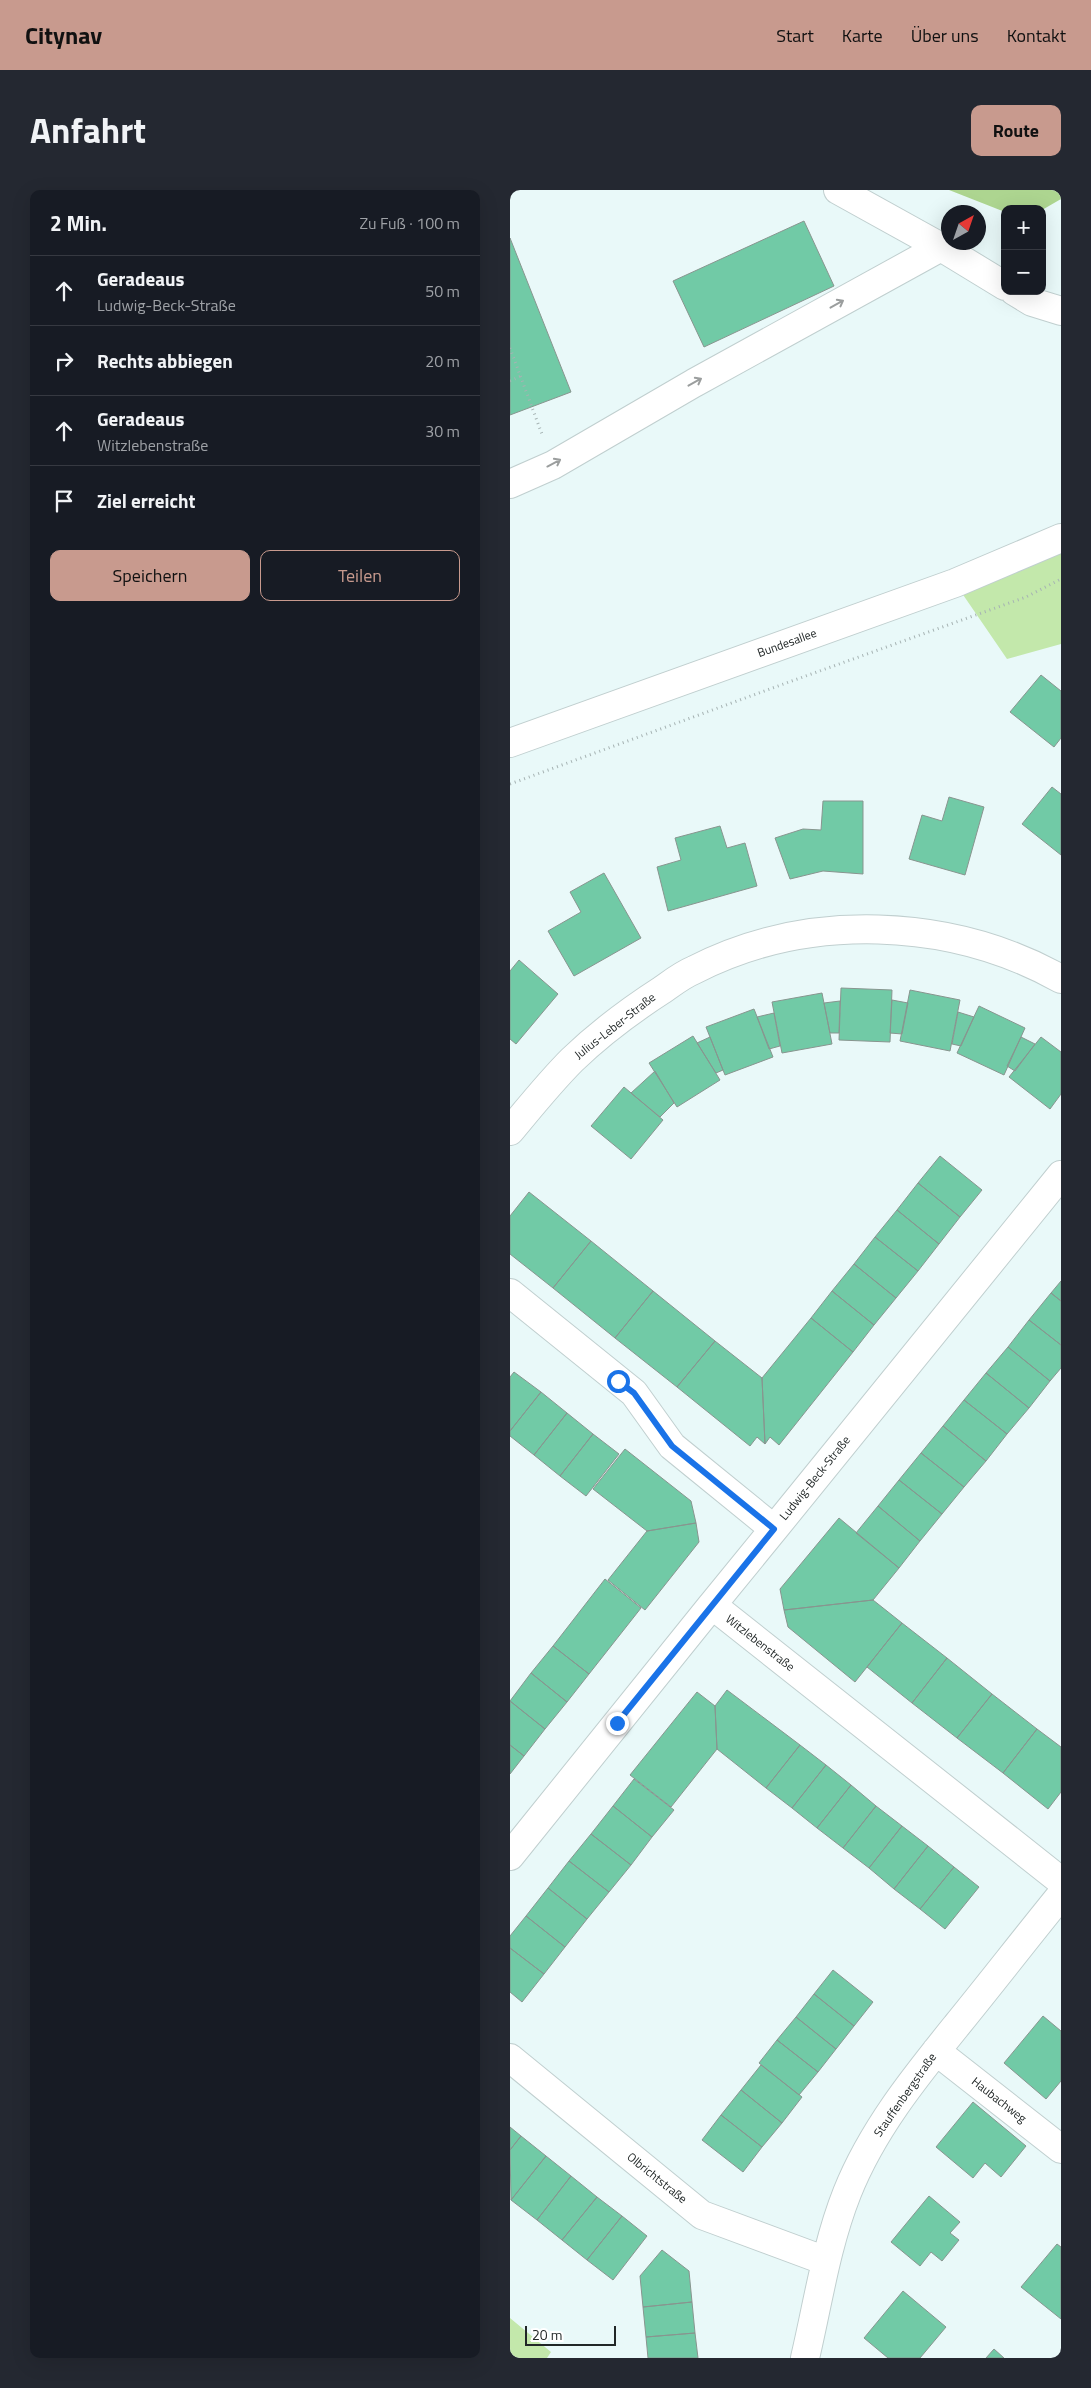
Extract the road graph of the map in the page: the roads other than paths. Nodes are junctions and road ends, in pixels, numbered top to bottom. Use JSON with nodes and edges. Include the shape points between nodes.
{"nodes":[{"id":1,"x":838,"y":190,"type":"edge"},
{"id":2,"x":941,"y":247,"type":"joint"},
{"id":3,"x":946,"y":250,"type":"edge"},
{"id":4,"x":1001,"y":284,"type":"edge"},
{"id":5,"x":1021,"y":295,"type":"edge"},
{"id":6,"x":1061,"y":311,"type":"edge"},
{"id":7,"x":510,"y":484,"type":"edge"},
{"id":8,"x":1061,"y":538,"type":"edge"},
{"id":9,"x":510,"y":743,"type":"edge"},
{"id":10,"x":1061,"y":979,"type":"edge"},
{"id":11,"x":510,"y":1131,"type":"edge"},
{"id":12,"x":1061,"y":1175,"type":"edge"},
{"id":13,"x":510,"y":1293,"type":"edge"},
{"id":14,"x":774,"y":1529,"type":"junction"},
{"id":15,"x":712,"y":1605,"type":"junction"},
{"id":16,"x":510,"y":1856,"type":"edge"},
{"id":17,"x":1061,"y":1881,"type":"edge"},
{"id":18,"x":1061,"y":1895,"type":"edge"},
{"id":19,"x":936,"y":2051,"type":"junction"},
{"id":20,"x":510,"y":2058,"type":"edge"},
{"id":21,"x":1061,"y":2150,"type":"edge"},
{"id":22,"x":826,"y":2261,"type":"junction"},
{"id":23,"x":805,"y":2358,"type":"edge"}],
"edges":[{"from":1,"to":2,"type":"street"},
{"from":7,"to":2,"type":"street","one_way":true,"via":[[552,464]]},
{"from":3,"to":4,"type":"street"},
{"from":5,"to":6,"type":"street"},
{"from":8,"to":9,"type":"street","name":"Bundesallee","via":[[955,583]]},
{"from":10,"to":11,"type":"street","name":"Julius-Leber-Straße","via":[[994,949],[906,931],[878,928],[810,933],[754,946],[693,970],[634,1008],[572,1060]]},
{"from":12,"to":14,"type":"street","name":"Ludwig-Beck-Straße"},
{"from":13,"to":14,"type":"street","name":"Ludwig-Beck-Straße","via":[[634,1393],[672,1446]]},
{"from":14,"to":15,"type":"street"},
{"from":15,"to":16,"type":"street"},
{"from":15,"to":17,"type":"street","name":"Witzlebenstraße"},
{"from":18,"to":19,"type":"street","name":"Stauffenbergstraße"},
{"from":19,"to":21,"type":"street","name":"Haubachweg"},
{"from":19,"to":22,"type":"street","name":"Stauffenbergstraße","via":[[885,2120],[863,2157],[847,2194]]},
{"from":20,"to":22,"type":"street","name":"Olbrichtstraße","via":[[702,2215]]},
{"from":22,"to":23,"type":"street","name":"Stauffenbergstraße"}]}
